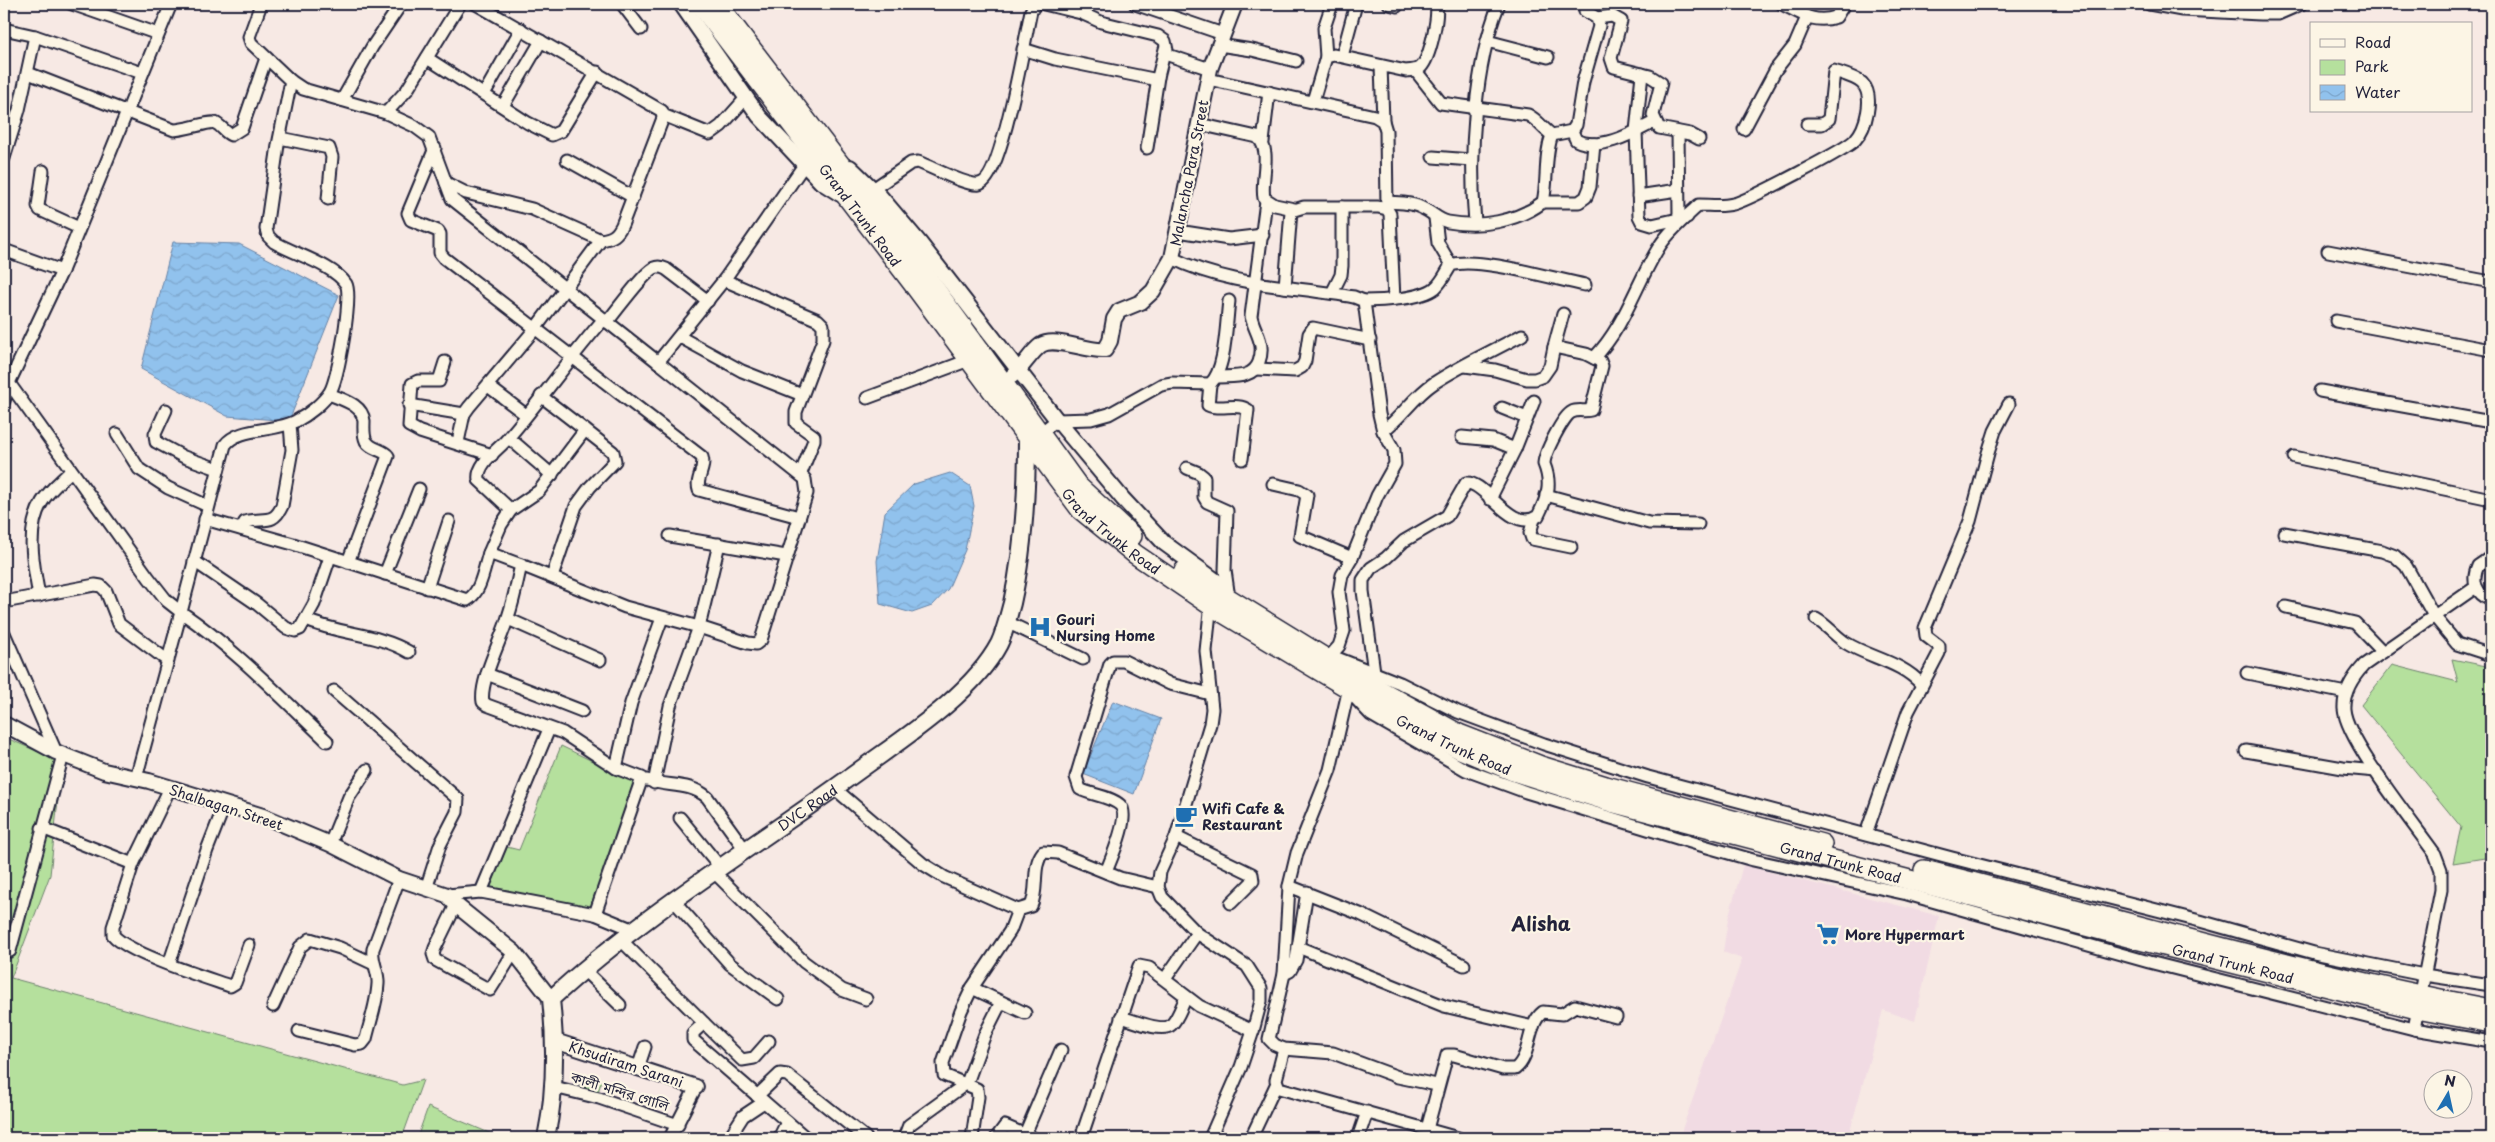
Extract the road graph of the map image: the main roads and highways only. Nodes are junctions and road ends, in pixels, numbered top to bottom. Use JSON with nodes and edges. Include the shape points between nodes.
{"nodes":[{"id":1,"x":700,"y":4,"type":"edge"},
{"id":2,"x":717,"y":4,"type":"edge"},
{"id":3,"x":997,"y":387,"type":"junction"},
{"id":4,"x":1033,"y":436,"type":"junction"},
{"id":5,"x":1218,"y":595,"type":"junction"},
{"id":6,"x":2419,"y":1002,"type":"junction"},
{"id":7,"x":2491,"y":1008,"type":"edge"},
{"id":8,"x":2491,"y":1023,"type":"edge"},
{"id":9,"x":549,"y":1138,"type":"edge"}],
"edges":[{"from":1,"to":3,"type":"highway","name":"Grand Trunk Road","via":[[969,360]]},
{"from":2,"to":3,"type":"highway","name":"Grand Trunk Road","via":[[922,270]]},
{"from":3,"to":4,"type":"highway","name":"Grand Trunk Road"},
{"from":4,"to":5,"type":"highway","name":"Grand Trunk Road","via":[[1070,496],[1099,526],[1136,554]]},
{"from":4,"to":9,"type":"main road","name":"DVC Road","via":[[1017,582],[999,644],[985,666],[917,729],[674,901],[583,969],[551,999],[555,1041]]},
{"from":5,"to":6,"type":"highway","name":"Grand Trunk Road","via":[[1412,710],[1459,734],[1541,766],[1840,849]]},
{"from":5,"to":6,"type":"highway","name":"Grand Trunk Road","via":[[1344,687],[1405,722],[1512,771],[1611,802],[2132,938]]},
{"from":6,"to":7,"type":"highway","name":"Grand Trunk Road"},
{"from":6,"to":8,"type":"highway","name":"Grand Trunk Road"}]}
